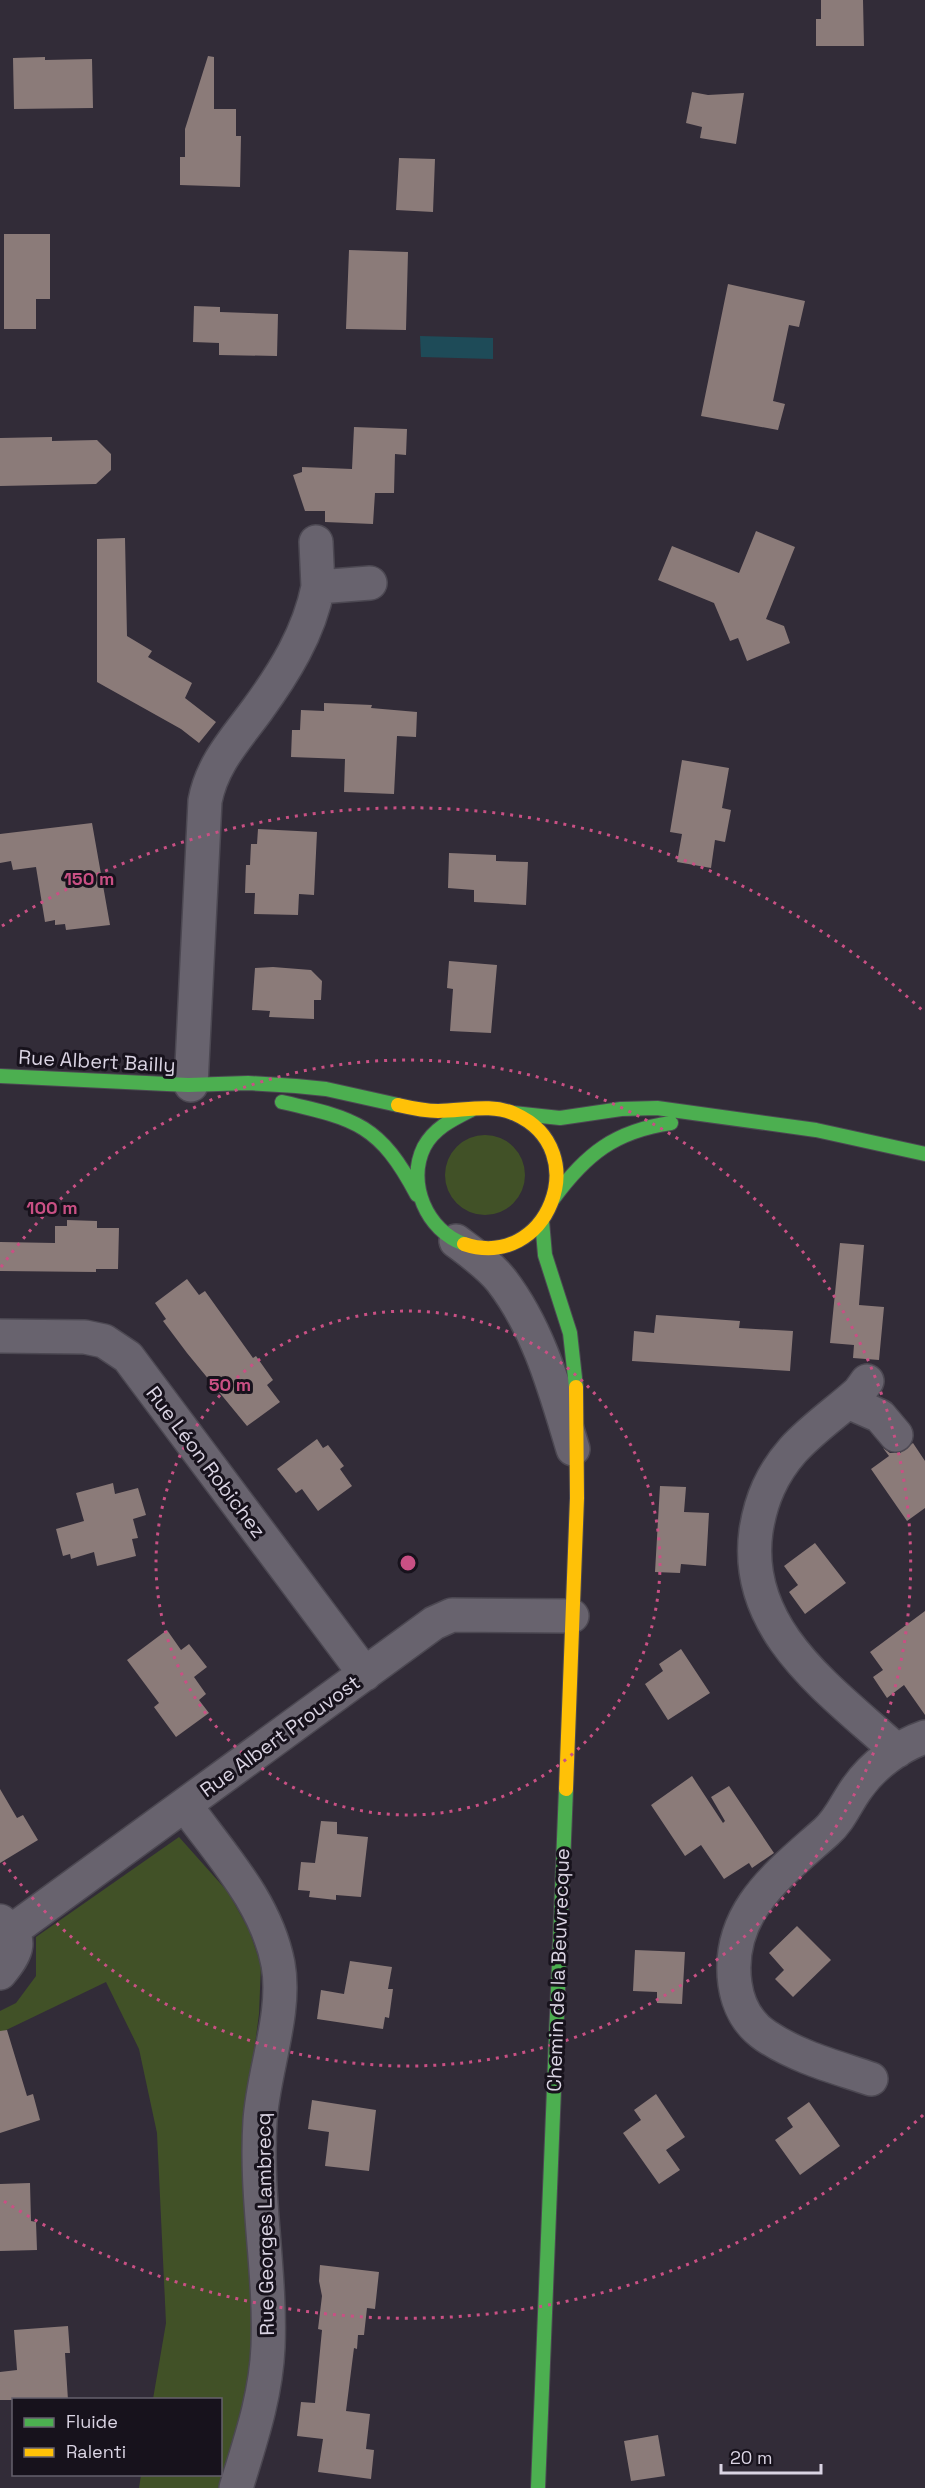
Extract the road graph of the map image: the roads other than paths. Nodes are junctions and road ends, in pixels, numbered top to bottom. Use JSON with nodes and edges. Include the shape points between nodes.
{"nodes":[{"id":1,"x":316,"y":542,"type":"dead end"},
{"id":2,"x":370,"y":583,"type":"dead end"},
{"id":3,"x":318,"y":587,"type":"junction"},
{"id":4,"x":0,"y":1076,"type":"edge"},
{"id":5,"x":191,"y":1085,"type":"junction"},
{"id":6,"x":471,"y":1110,"type":"junction"},
{"id":7,"x":513,"y":1113,"type":"junction"},
{"id":8,"x":730,"y":1120,"type":"junction"},
{"id":9,"x":925,"y":1154,"type":"edge"},
{"id":10,"x":553,"y":1199,"type":"junction"},
{"id":11,"x":421,"y":1202,"type":"junction"},
{"id":12,"x":542,"y":1221,"type":"junction"},
{"id":13,"x":456,"y":1241,"type":"junction"},
{"id":14,"x":0,"y":1335,"type":"edge"},
{"id":15,"x":896,"y":1435,"type":"dead end"},
{"id":16,"x":574,"y":1452,"type":"junction"},
{"id":17,"x":572,"y":1616,"type":"junction"},
{"id":18,"x":365,"y":1674,"type":"junction"},
{"id":19,"x":911,"y":1744,"type":"edge"},
{"id":20,"x":185,"y":1805,"type":"junction"},
{"id":21,"x":7,"y":1925,"type":"edge"},
{"id":22,"x":0,"y":1973,"type":"edge"},
{"id":23,"x":871,"y":2079,"type":"dead end"},
{"id":24,"x":236,"y":2488,"type":"edge"},
{"id":25,"x":538,"y":2488,"type":"edge"}],
"edges":[{"from":1,"to":3,"type":"street"},
{"from":2,"to":3,"type":"street"},
{"from":3,"to":5,"type":"street","via":[[314,608],[291,658],[225,751],[208,786]]},
{"from":4,"to":5,"type":"main road","name":"Rue Albert Bailly"},
{"from":5,"to":6,"type":"main road","via":[[312,1087],[427,1111]]},
{"from":5,"to":11,"type":"main road","via":[[322,1112],[370,1132],[397,1158]]},
{"from":6,"to":7,"type":"main road","via":[[492,1108]]},
{"from":6,"to":11,"type":"main road","via":[[442,1123],[423,1149],[416,1180]]},
{"from":7,"to":8,"type":"main road","via":[[560,1118],[638,1107]]},
{"from":7,"to":10,"type":"main road","via":[[537,1129],[548,1144],[556,1171]]},
{"from":8,"to":9,"type":"main road","via":[[816,1130]]},
{"from":8,"to":10,"type":"main road","via":[[651,1125],[620,1135],[595,1150]]},
{"from":10,"to":12,"type":"main road"},
{"from":11,"to":13,"type":"main road","via":[[431,1221]]},
{"from":12,"to":13,"type":"main road","via":[[523,1238],[499,1247]]},
{"from":12,"to":16,"type":"main road","name":"Chemin de la Beuvrecque","via":[[544,1261],[573,1348]]},
{"from":13,"to":16,"type":"street","name":"Chemin de la Beuvrecque","via":[[500,1279],[518,1305],[537,1342]]},
{"from":14,"to":18,"type":"street","name":"Rue Léon Robichez","via":[[85,1337],[104,1341],[128,1357]]},
{"from":15,"to":19,"type":"street","via":[[857,1392],[793,1450],[772,1478],[760,1512],[754,1549],[763,1604],[782,1638],[816,1674]]},
{"from":16,"to":17,"type":"main road","name":"Chemin de la Beuvrecque","via":[[577,1498]]},
{"from":17,"to":18,"type":"street","name":"Rue Albert Prouvost","via":[[452,1615],[434,1623]]},
{"from":17,"to":25,"type":"main road","name":"Chemin de la Beuvrecque"},
{"from":18,"to":20,"type":"street","name":"Rue Albert Prouvost"},
{"from":19,"to":23,"type":"street","via":[[866,1777],[826,1832],[782,1869],[756,1898],[740,1931],[734,1963],[740,2004],[764,2036],[796,2053]]},
{"from":20,"to":21,"type":"street","name":"Rue Albert Prouvost"},
{"from":20,"to":24,"type":"street","name":"Rue Georges Lambrecq","via":[[256,1901],[272,1938],[278,1966],[277,2012],[260,2122],[268,2350],[261,2400]]},
{"from":21,"to":22,"type":"street","via":[[16,1941],[15,1952]]}]}
